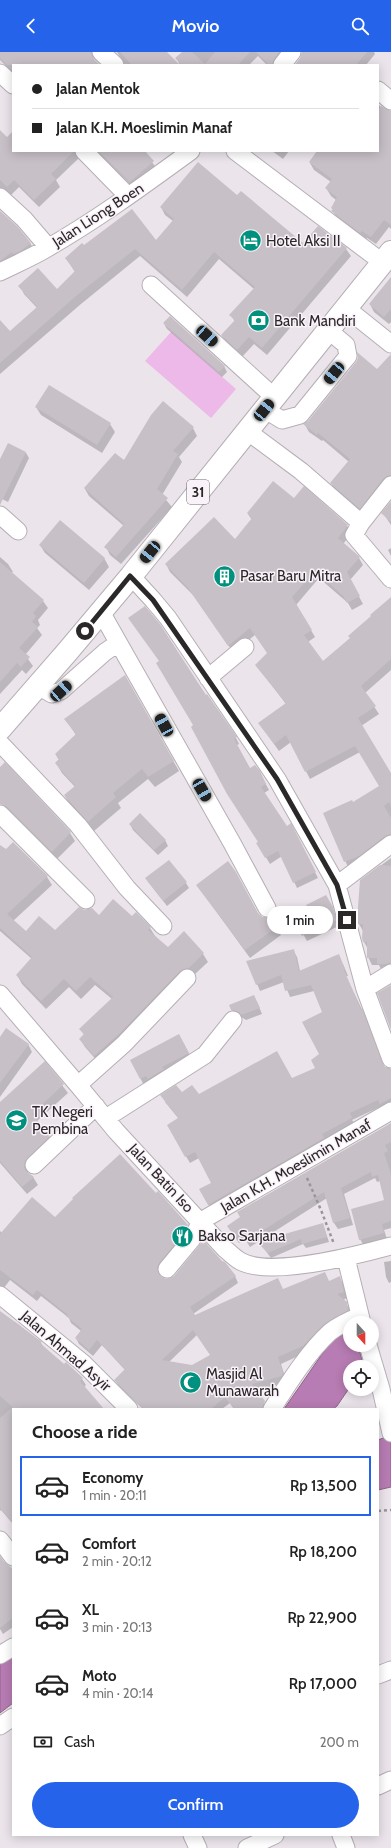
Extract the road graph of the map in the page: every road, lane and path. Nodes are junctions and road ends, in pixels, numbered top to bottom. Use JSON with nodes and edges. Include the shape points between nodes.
{"nodes":[{"id":1,"x":101,"y":52,"type":"edge"},
{"id":2,"x":292,"y":52,"type":"edge"},
{"id":3,"x":114,"y":64,"type":"edge"},
{"id":4,"x":283,"y":64,"type":"edge"},
{"id":5,"x":0,"y":73,"type":"edge"},
{"id":6,"x":12,"y":83,"type":"edge"},
{"id":7,"x":379,"y":91,"type":"edge"},
{"id":8,"x":391,"y":101,"type":"edge"},
{"id":9,"x":85,"y":152,"type":"edge"},
{"id":10,"x":190,"y":152,"type":"edge"},
{"id":11,"x":236,"y":152,"type":"edge"},
{"id":12,"x":128,"y":196,"type":"junction"},
{"id":13,"x":0,"y":197,"type":"edge"},
{"id":14,"x":48,"y":247,"type":"junction"},
{"id":15,"x":387,"y":257,"type":"edge"},
{"id":16,"x":1,"y":271,"type":"edge"},
{"id":17,"x":151,"y":285,"type":"dead end"},
{"id":18,"x":346,"y":308,"type":"junction"},
{"id":19,"x":328,"y":330,"type":"junction"},
{"id":20,"x":391,"y":344,"type":"edge"},
{"id":21,"x":269,"y":403,"type":"junction"},
{"id":22,"x":247,"y":431,"type":"junction"},
{"id":23,"x":391,"y":485,"type":"edge"},
{"id":24,"x":0,"y":515,"type":"edge"},
{"id":25,"x":358,"y":529,"type":"junction"},
{"id":26,"x":18,"y":531,"type":"dead end"},
{"id":27,"x":130,"y":576,"type":"junction"},
{"id":28,"x":391,"y":579,"type":"edge"},
{"id":29,"x":101,"y":612,"type":"junction"},
{"id":30,"x":118,"y":643,"type":"junction"},
{"id":31,"x":245,"y":647,"type":"dead end"},
{"id":32,"x":208,"y":678,"type":"junction"},
{"id":33,"x":38,"y":686,"type":"junction"},
{"id":34,"x":0,"y":730,"type":"edge"},
{"id":35,"x":0,"y":742,"type":"edge"},
{"id":36,"x":0,"y":814,"type":"edge"},
{"id":37,"x":391,"y":844,"type":"edge"},
{"id":38,"x":337,"y":885,"type":"junction"},
{"id":39,"x":86,"y":900,"type":"dead end"},
{"id":40,"x":266,"y":908,"type":"dead end"},
{"id":41,"x":163,"y":926,"type":"dead end"},
{"id":42,"x":391,"y":972,"type":"edge"},
{"id":43,"x":187,"y":978,"type":"dead end"},
{"id":44,"x":365,"y":988,"type":"junction"},
{"id":45,"x":0,"y":994,"type":"edge"},
{"id":46,"x":232,"y":1020,"type":"dead end"},
{"id":47,"x":391,"y":1059,"type":"edge"},
{"id":48,"x":78,"y":1085,"type":"junction"},
{"id":49,"x":391,"y":1111,"type":"edge"},
{"id":50,"x":101,"y":1112,"type":"junction"},
{"id":51,"x":301,"y":1164,"type":"junction"},
{"id":52,"x":34,"y":1165,"type":"dead end"},
{"id":53,"x":201,"y":1221,"type":"junction"},
{"id":54,"x":391,"y":1246,"type":"edge"},
{"id":55,"x":343,"y":1259,"type":"junction"},
{"id":56,"x":167,"y":1269,"type":"dead end"},
{"id":57,"x":0,"y":1295,"type":"edge"},
{"id":58,"x":360,"y":1316,"type":"edge"},
{"id":59,"x":343,"y":1327,"type":"edge"},
{"id":60,"x":370,"y":1352,"type":"edge"},
{"id":61,"x":128,"y":1408,"type":"edge"},
{"id":62,"x":273,"y":1408,"type":"edge"},
{"id":63,"x":389,"y":1413,"type":"edge"},
{"id":64,"x":391,"y":1432,"type":"edge"},
{"id":65,"x":391,"y":1510,"type":"edge"},
{"id":66,"x":379,"y":1512,"type":"edge"},
{"id":67,"x":0,"y":1540,"type":"edge"},
{"id":68,"x":12,"y":1555,"type":"edge"},
{"id":69,"x":12,"y":1647,"type":"edge"},
{"id":70,"x":0,"y":1655,"type":"edge"},
{"id":71,"x":391,"y":1670,"type":"edge"},
{"id":72,"x":379,"y":1675,"type":"edge"},
{"id":73,"x":12,"y":1718,"type":"edge"},
{"id":74,"x":0,"y":1726,"type":"edge"},
{"id":75,"x":391,"y":1780,"type":"edge"},
{"id":76,"x":379,"y":1786,"type":"edge"},
{"id":77,"x":192,"y":1836,"type":"edge"},
{"id":78,"x":273,"y":1836,"type":"edge"},
{"id":79,"x":341,"y":1836,"type":"edge"},
{"id":80,"x":198,"y":1848,"type":"edge"},
{"id":81,"x":247,"y":1848,"type":"edge"},
{"id":82,"x":346,"y":1848,"type":"edge"}],
"edges":[{"from":1,"to":3,"type":"street"},
{"from":2,"to":4,"type":"street"},
{"from":5,"to":6,"type":"street"},
{"from":7,"to":8,"type":"street"},
{"from":9,"to":12,"type":"street"},
{"from":10,"to":12,"type":"street","name":"Jalan Liong Boen"},
{"from":11,"to":15,"type":"street"},
{"from":12,"to":14,"type":"street","name":"Jalan Liong Boen"},
{"from":13,"to":14,"type":"street"},
{"from":14,"to":16,"type":"street","name":"Jalan Liong Boen"},
{"from":15,"to":18,"type":"highway","number":"31"},
{"from":17,"to":21,"type":"street"},
{"from":18,"to":19,"type":"highway","number":"31"},
{"from":18,"to":20,"type":"street"},
{"from":19,"to":21,"type":"highway","number":"31"},
{"from":19,"to":21,"type":"street","via":[[346,345],[348,356],[300,415],[282,420]]},
{"from":21,"to":22,"type":"highway","number":"31"},
{"from":22,"to":25,"type":"street","via":[[301,471]]},
{"from":22,"to":27,"type":"highway","number":"31"},
{"from":23,"to":25,"type":"street"},
{"from":24,"to":26,"type":"street"},
{"from":25,"to":28,"type":"street"},
{"from":27,"to":29,"type":"highway","number":"31"},
{"from":27,"to":32,"type":"street","via":[[168,618]]},
{"from":29,"to":30,"type":"street"},
{"from":29,"to":33,"type":"highway","number":"31"},
{"from":30,"to":33,"type":"street","via":[[61,691],[52,694]]},
{"from":30,"to":40,"type":"street","via":[[232,843]]},
{"from":31,"to":32,"type":"street"},
{"from":32,"to":38,"type":"street","via":[[277,779]]},
{"from":33,"to":34,"type":"highway","number":"31"},
{"from":35,"to":41,"type":"street","via":[[78,825],[127,888]]},
{"from":36,"to":39,"type":"street"},
{"from":37,"to":38,"type":"street"},
{"from":38,"to":44,"type":"street"},
{"from":42,"to":44,"type":"street"},
{"from":43,"to":48,"type":"street","via":[[124,1044]]},
{"from":44,"to":47,"type":"street"},
{"from":45,"to":48,"type":"street","name":"Jalan Batin Iso"},
{"from":46,"to":50,"type":"street","via":[[205,1055]]},
{"from":48,"to":50,"type":"street","name":"Jalan Batin Iso"},
{"from":49,"to":51,"type":"street","name":"Jalan K.H. Moeslimin Manaf"},
{"from":50,"to":52,"type":"street"},
{"from":50,"to":53,"type":"street","name":"Jalan Batin Iso"},
{"from":51,"to":53,"type":"street","name":"Jalan K.H. Moeslimin Manaf"},
{"from":51,"to":55,"type":"path"},
{"from":53,"to":55,"type":"street","name":"Jalan Batin Iso","via":[[225,1249],[240,1261],[252,1265],[266,1267]]},
{"from":53,"to":56,"type":"street","via":[[192,1239]]},
{"from":54,"to":55,"type":"street","name":"Jalan Batin Iso"},
{"from":55,"to":58,"type":"street"},
{"from":57,"to":61,"type":"street","name":"Jalan Ahmad Asyir","via":[[82,1363]]},
{"from":59,"to":62,"type":"street","via":[[331,1332],[318,1344]]},
{"from":60,"to":63,"type":"street"},
{"from":63,"to":64,"type":"street"},
{"from":65,"to":66,"type":"path"},
{"from":67,"to":68,"type":"street"},
{"from":69,"to":70,"type":"street"},
{"from":71,"to":72,"type":"street"},
{"from":73,"to":74,"type":"street"},
{"from":75,"to":76,"type":"street"},
{"from":77,"to":80,"type":"street"},
{"from":78,"to":81,"type":"street"},
{"from":79,"to":82,"type":"street"}]}
